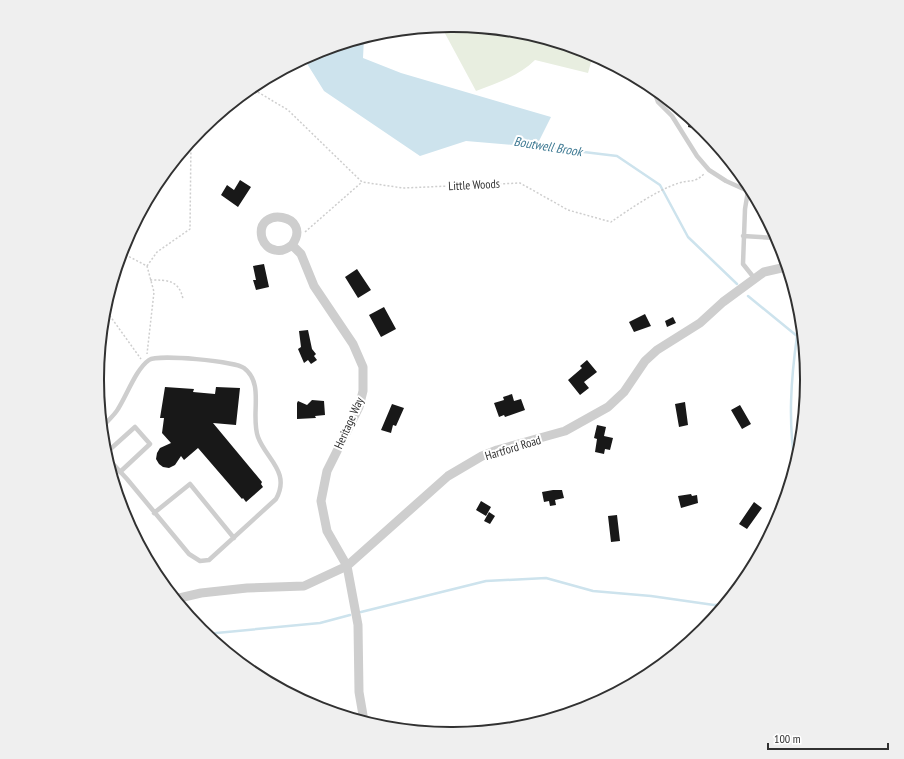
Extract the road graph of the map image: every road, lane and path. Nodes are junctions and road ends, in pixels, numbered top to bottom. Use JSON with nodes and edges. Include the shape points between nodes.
{"nodes":[{"id":1,"x":258,"y":92,"type":"edge"},
{"id":2,"x":657,"y":99,"type":"edge"},
{"id":3,"x":191,"y":150,"type":"edge"},
{"id":4,"x":708,"y":170,"type":"junction"},
{"id":5,"x":362,"y":182,"type":"junction"},
{"id":6,"x":742,"y":188,"type":"edge"},
{"id":7,"x":749,"y":199,"type":"edge"},
{"id":8,"x":743,"y":236,"type":"junction"},
{"id":9,"x":769,"y":238,"type":"edge"},
{"id":10,"x":293,"y":244,"type":"joint"},
{"id":11,"x":128,"y":256,"type":"edge"},
{"id":12,"x":147,"y":266,"type":"junction"},
{"id":13,"x":781,"y":268,"type":"edge"},
{"id":14,"x":755,"y":279,"type":"junction"},
{"id":15,"x":150,"y":280,"type":"junction"},
{"id":16,"x":182,"y":299,"type":"dead end"},
{"id":17,"x":110,"y":316,"type":"edge"},
{"id":18,"x":145,"y":364,"type":"junction"},
{"id":19,"x":107,"y":422,"type":"edge"},
{"id":20,"x":111,"y":448,"type":"edge"},
{"id":21,"x":116,"y":469,"type":"edge"},
{"id":22,"x":120,"y":472,"type":"junction"},
{"id":23,"x":154,"y":513,"type":"junction"},
{"id":24,"x":234,"y":538,"type":"junction"},
{"id":25,"x":346,"y":566,"type":"junction"},
{"id":26,"x":181,"y":597,"type":"edge"},
{"id":27,"x":363,"y":715,"type":"edge"}],
"edges":[{"from":1,"to":5,"type":"path","via":[[288,110]]},
{"from":2,"to":4,"type":"lane","via":[[672,116]]},
{"from":3,"to":12,"type":"path","via":[[190,229],[157,252]]},
{"from":4,"to":5,"type":"path","name":"Little Woods","via":[[696,181],[679,183],[611,222],[568,210],[520,183],[403,188]]},
{"from":4,"to":6,"type":"lane"},
{"from":5,"to":10,"type":"path"},
{"from":7,"to":8,"type":"lane"},
{"from":8,"to":9,"type":"lane"},
{"from":8,"to":14,"type":"lane","via":[[743,264]]},
{"from":10,"to":25,"type":"street","name":"Heritage Way","via":[[301,254],[314,286],[353,344],[363,367],[363,391],[359,407],[327,472],[321,501],[327,531]]},
{"from":11,"to":12,"type":"path"},
{"from":12,"to":15,"type":"path"},
{"from":13,"to":14,"type":"street","name":"Hartford Road","via":[[764,272]]},
{"from":14,"to":25,"type":"street","name":"Hartford Road","via":[[723,302],[700,323],[649,357],[624,392],[608,407],[565,431],[497,450],[448,476]]},
{"from":15,"to":16,"type":"path","via":[[166,280],[176,284],[181,291]]},
{"from":15,"to":18,"type":"path","via":[[154,292]]},
{"from":17,"to":18,"type":"path"},
{"from":18,"to":19,"type":"lane","via":[[118,410]]},
{"from":18,"to":24,"type":"lane","via":[[162,356],[232,363],[244,368],[256,385],[254,416],[258,437],[266,453],[275,463],[282,482],[276,499]]},
{"from":20,"to":22,"type":"lane","via":[[135,427],[150,444]]},
{"from":21,"to":22,"type":"lane"},
{"from":22,"to":23,"type":"lane"},
{"from":23,"to":24,"type":"lane","via":[[189,554],[200,561],[209,560]]},
{"from":23,"to":24,"type":"lane","via":[[190,484]]},
{"from":25,"to":26,"type":"street","name":"Hartford Road","via":[[304,586],[246,588]]},
{"from":25,"to":27,"type":"street","name":"Heritage Way","via":[[358,625],[359,692]]}]}
